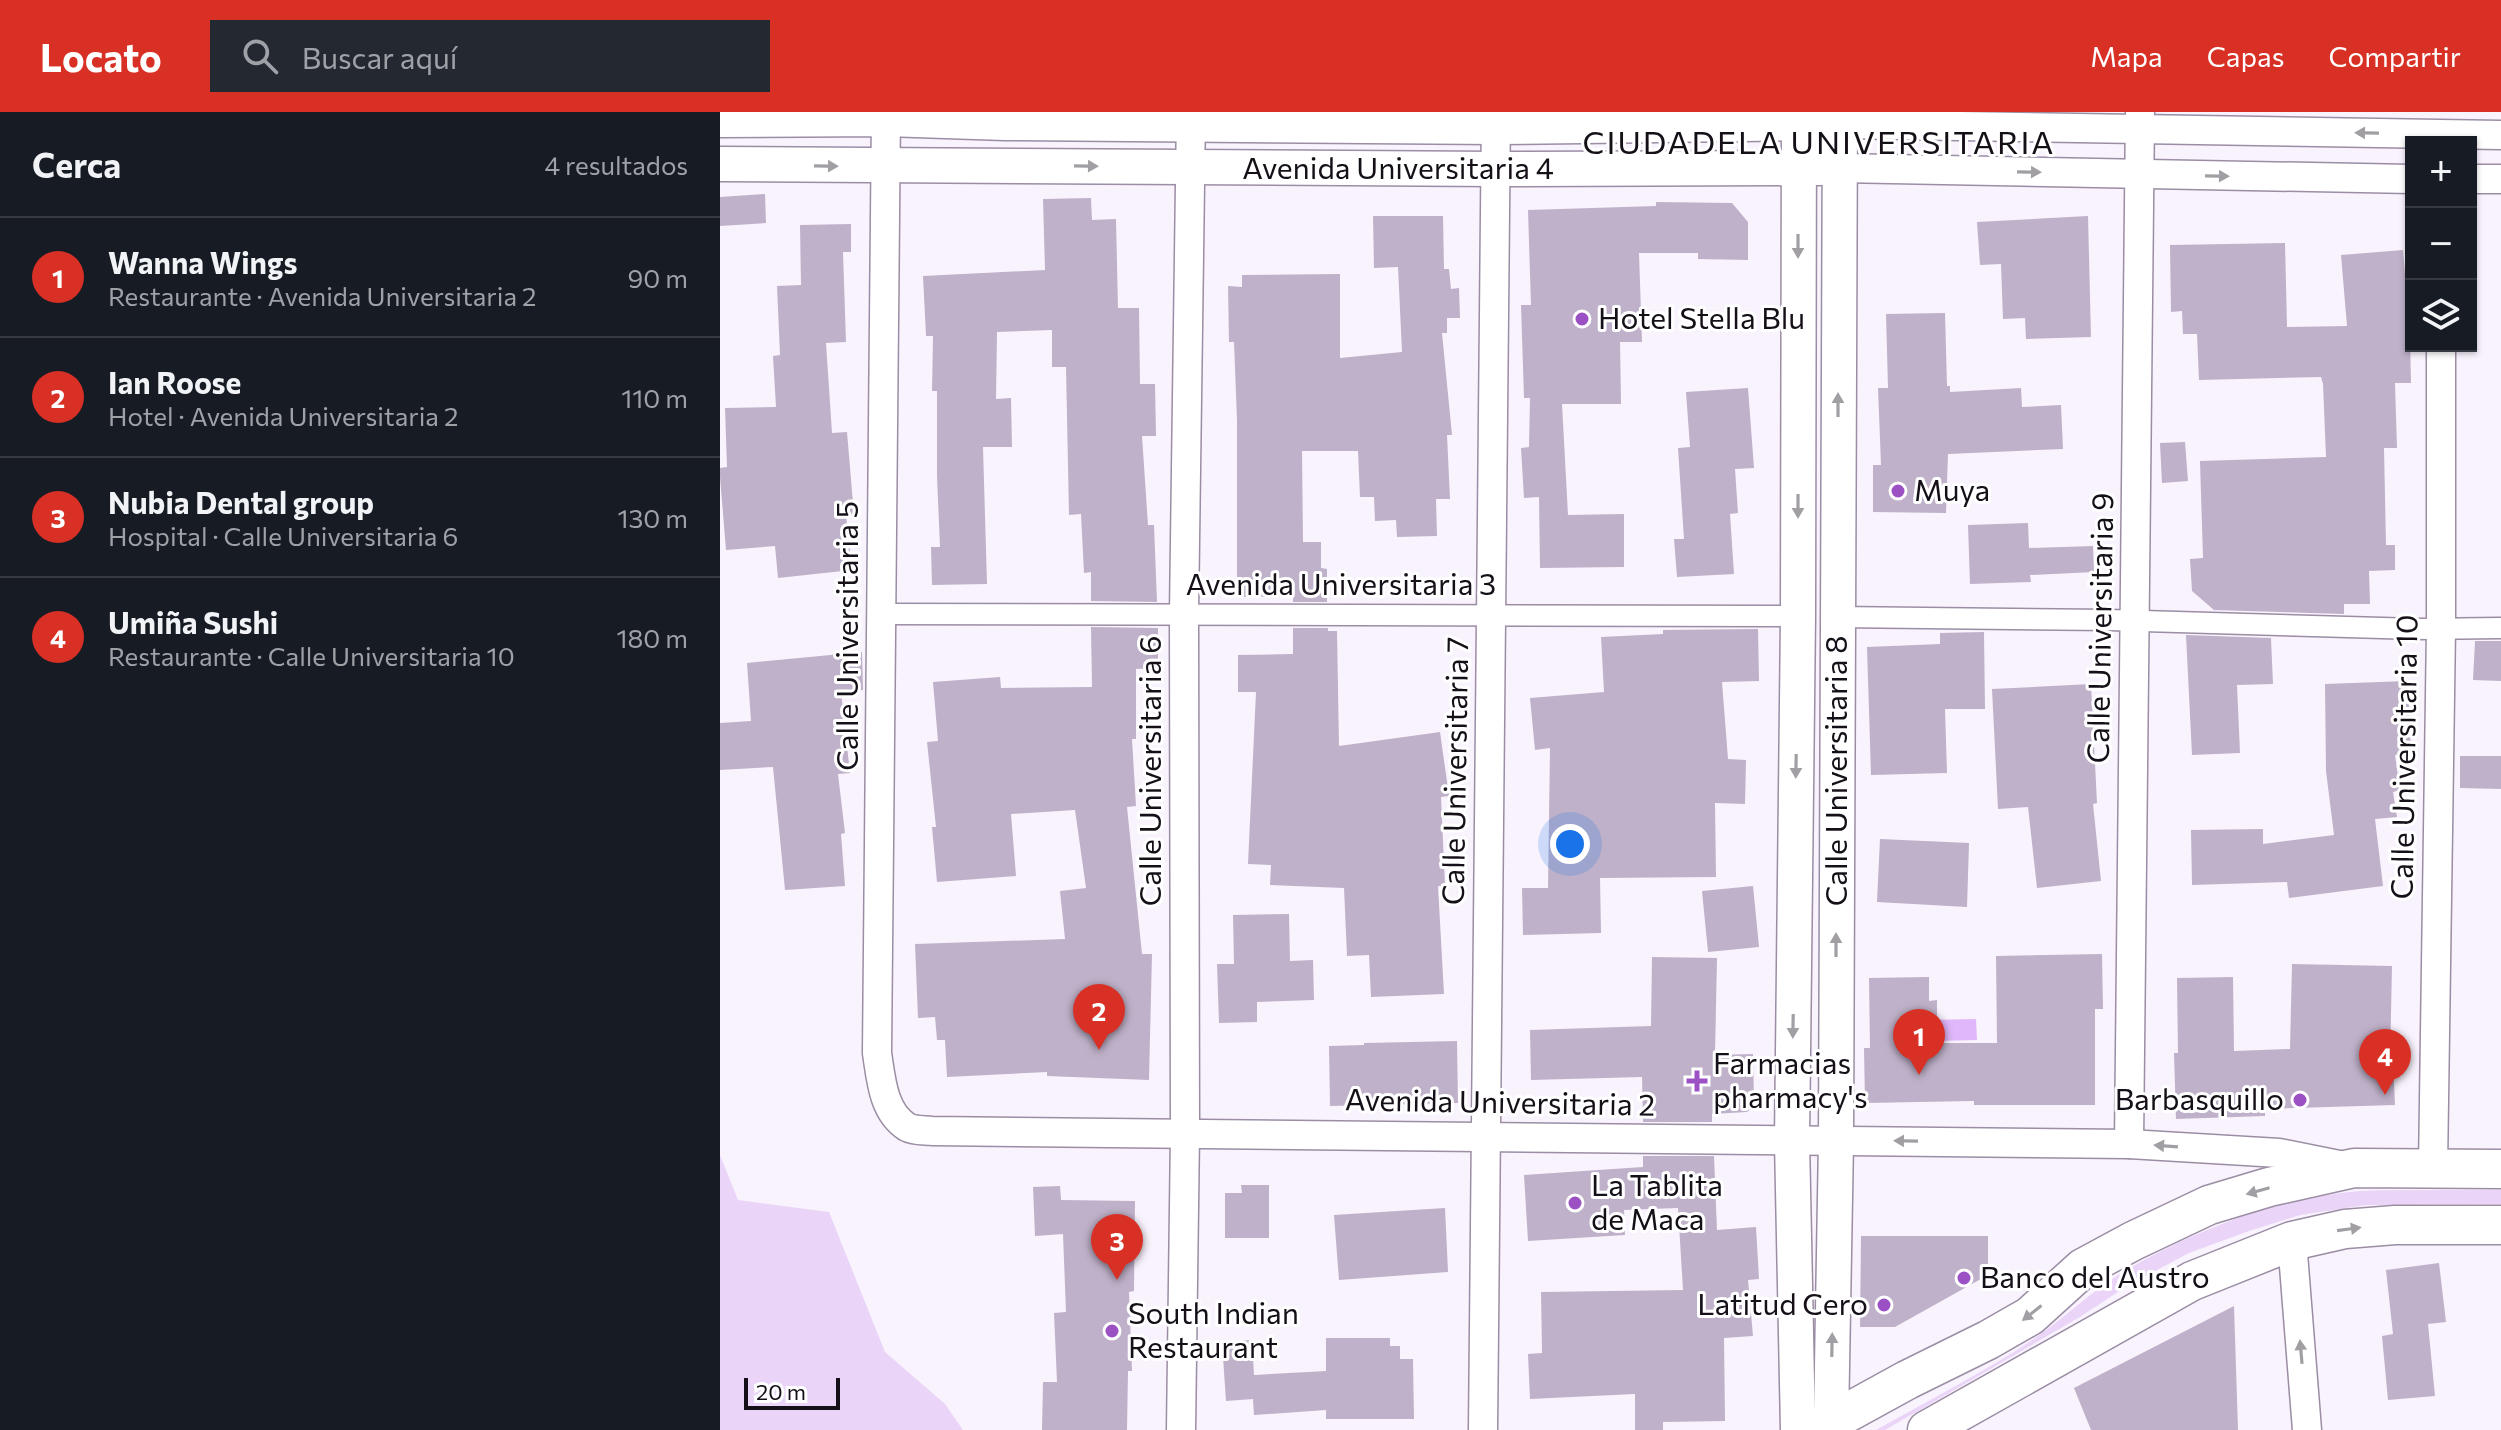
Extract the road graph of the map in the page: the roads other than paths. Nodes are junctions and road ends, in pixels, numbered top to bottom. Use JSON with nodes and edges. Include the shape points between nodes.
{"nodes":[{"id":1,"x":886,"y":116,"type":"edge"},
{"id":2,"x":1191,"y":117,"type":"edge"},
{"id":3,"x":1799,"y":118,"type":"edge"},
{"id":4,"x":1840,"y":118,"type":"edge"},
{"id":5,"x":1496,"y":119,"type":"edge"},
{"id":6,"x":720,"y":120,"type":"edge"},
{"id":7,"x":2140,"y":120,"type":"edge"},
{"id":8,"x":2408,"y":134,"type":"joint"},
{"id":9,"x":2501,"y":135,"type":"edge"},
{"id":10,"x":720,"y":164,"type":"edge"},
{"id":11,"x":885,"y":166,"type":"junction"},
{"id":12,"x":1189,"y":168,"type":"junction"},
{"id":13,"x":1798,"y":168,"type":"junction"},
{"id":14,"x":1839,"y":168,"type":"junction"},
{"id":15,"x":1496,"y":169,"type":"junction"},
{"id":16,"x":2139,"y":175,"type":"junction"},
{"id":17,"x":2405,"y":178,"type":"edge"},
{"id":18,"x":2477,"y":179,"type":"edge"},
{"id":19,"x":2501,"y":179,"type":"edge"},
{"id":20,"x":2441,"y":352,"type":"edge"},
{"id":21,"x":1184,"y":613,"type":"junction"},
{"id":22,"x":883,"y":614,"type":"junction"},
{"id":23,"x":1492,"y":616,"type":"junction"},
{"id":24,"x":1798,"y":616,"type":"junction"},
{"id":25,"x":1837,"y":617,"type":"junction"},
{"id":26,"x":2135,"y":620,"type":"junction"},
{"id":27,"x":2441,"y":628,"type":"junction"},
{"id":28,"x":2501,"y":628,"type":"edge"},
{"id":29,"x":1794,"y":867,"type":"junction"},
{"id":30,"x":1836,"y":869,"type":"junction"},
{"id":31,"x":932,"y":1131,"type":"joint"},
{"id":32,"x":1185,"y":1133,"type":"junction"},
{"id":33,"x":1485,"y":1137,"type":"junction"},
{"id":34,"x":1792,"y":1141,"type":"junction"},
{"id":35,"x":1836,"y":1141,"type":"junction"},
{"id":36,"x":2129,"y":1144,"type":"junction"},
{"id":37,"x":2354,"y":1168,"type":"junction"},
{"id":38,"x":2433,"y":1168,"type":"junction"},
{"id":39,"x":2501,"y":1169,"type":"edge"},
{"id":40,"x":2501,"y":1225,"type":"edge"},
{"id":41,"x":2292,"y":1241,"type":"junction"},
{"id":42,"x":1819,"y":1428,"type":"edge"},
{"id":43,"x":1181,"y":1430,"type":"edge"},
{"id":44,"x":1483,"y":1430,"type":"edge"},
{"id":45,"x":1927,"y":1430,"type":"edge"},
{"id":46,"x":2307,"y":1430,"type":"edge"}],
"edges":[{"from":1,"to":2,"type":"street","name":"Avenida Universitaria 4","via":[[1005,123]]},
{"from":1,"to":6,"type":"street","name":"Avenida Universitaria 4"},
{"from":1,"to":11,"type":"street","name":"Calle Universitaria 5"},
{"from":2,"to":5,"type":"street","name":"Avenida Universitaria 4"},
{"from":2,"to":12,"type":"street","name":"Calle Universitaria 6"},
{"from":3,"to":4,"type":"street","name":"Avenida Universitaria 4"},
{"from":3,"to":5,"type":"street","name":"Avenida Universitaria 4"},
{"from":3,"to":13,"type":"street","name":"Calle Universitaria 8"},
{"from":4,"to":7,"type":"street","name":"Avenida Universitaria 4"},
{"from":4,"to":14,"type":"street","name":"Calle Universitaria 8"},
{"from":5,"to":15,"type":"street","name":"Calle Universitaria 7"},
{"from":8,"to":7,"type":"street","name":"Avenida Universitaria 4","one_way":true},
{"from":7,"to":16,"type":"street","name":"Calle Universitaria 9"},
{"from":8,"to":9,"type":"street","name":"Avenida Universitaria 4"},
{"from":10,"to":11,"type":"street","name":"Avenida Universitaria 4","one_way":true},
{"from":11,"to":12,"type":"street","name":"Avenida Universitaria 4","one_way":true},
{"from":11,"to":22,"type":"street","name":"Calle Universitaria 5"},
{"from":12,"to":15,"type":"street","name":"Avenida Universitaria 4"},
{"from":12,"to":21,"type":"street","name":"Calle Universitaria 6"},
{"from":13,"to":14,"type":"street","name":"Avenida Universitaria 4"},
{"from":13,"to":15,"type":"street","name":"Avenida Universitaria 4"},
{"from":13,"to":24,"type":"street","name":"Calle Universitaria 8","one_way":true},
{"from":14,"to":16,"type":"street","name":"Avenida Universitaria 4","one_way":true},
{"from":25,"to":14,"type":"street","name":"Calle Universitaria 8","one_way":true},
{"from":15,"to":23,"type":"street","name":"Calle Universitaria 7"},
{"from":16,"to":17,"type":"street","name":"Avenida Universitaria 4","one_way":true},
{"from":16,"to":26,"type":"street","name":"Calle Universitaria 9"},
{"from":18,"to":19,"type":"street"},
{"from":20,"to":27,"type":"street","name":"Calle Universitaria 10"},
{"from":21,"to":22,"type":"street","name":"Avenida Universitaria 3"},
{"from":21,"to":23,"type":"street","name":"Avenida Universitaria 3"},
{"from":21,"to":32,"type":"street","name":"Calle Universitaria 6"},
{"from":22,"to":31,"type":"street","name":"Calle Universitaria 5","via":[[877,1053],[890,1110],[909,1128]]},
{"from":23,"to":24,"type":"street","name":"Avenida Universitaria 3"},
{"from":23,"to":33,"type":"street","name":"Calle Universitaria 7"},
{"from":24,"to":25,"type":"street"},
{"from":24,"to":29,"type":"street","name":"Calle Universitaria 8","one_way":true},
{"from":25,"to":26,"type":"street"},
{"from":25,"to":30,"type":"street","name":"Calle Universitaria 8"},
{"from":26,"to":27,"type":"street"},
{"from":26,"to":36,"type":"street","name":"Calle Universitaria 9"},
{"from":27,"to":28,"type":"street"},
{"from":27,"to":38,"type":"street","name":"Calle Universitaria 10"},
{"from":29,"to":30,"type":"street"},
{"from":29,"to":34,"type":"street","name":"Calle Universitaria 8","one_way":true},
{"from":35,"to":30,"type":"street","name":"Calle Universitaria 8","one_way":true},
{"from":31,"to":32,"type":"street","name":"Avenida Universitaria 2"},
{"from":32,"to":33,"type":"street","name":"Avenida Universitaria 2"},
{"from":32,"to":43,"type":"street","name":"Calle Universitaria 6"},
{"from":33,"to":34,"type":"street","name":"Avenida Universitaria 2"},
{"from":33,"to":44,"type":"street","name":"Calle Universitaria 7"},
{"from":34,"to":35,"type":"street","name":"Avenida Universitaria 2"},
{"from":34,"to":42,"type":"street","name":"Calle Universitaria 8"},
{"from":36,"to":35,"type":"street","name":"Avenida Universitaria 2","one_way":true},
{"from":42,"to":35,"type":"street","name":"Calle Universitaria 8","one_way":true},
{"from":37,"to":36,"type":"street","name":"Avenida Universitaria 2","one_way":true,"via":[[2279,1153]]},
{"from":37,"to":38,"type":"main road"},
{"from":37,"to":42,"type":"main road","one_way":true,"via":[[2209,1205],[2133,1241],[2083,1268],[2030,1316]]},
{"from":38,"to":39,"type":"main road"},
{"from":41,"to":40,"type":"main road","one_way":true,"via":[[2395,1225]]},
{"from":41,"to":45,"type":"main road","via":[[2192,1281]]},
{"from":46,"to":41,"type":"street","one_way":true}]}
